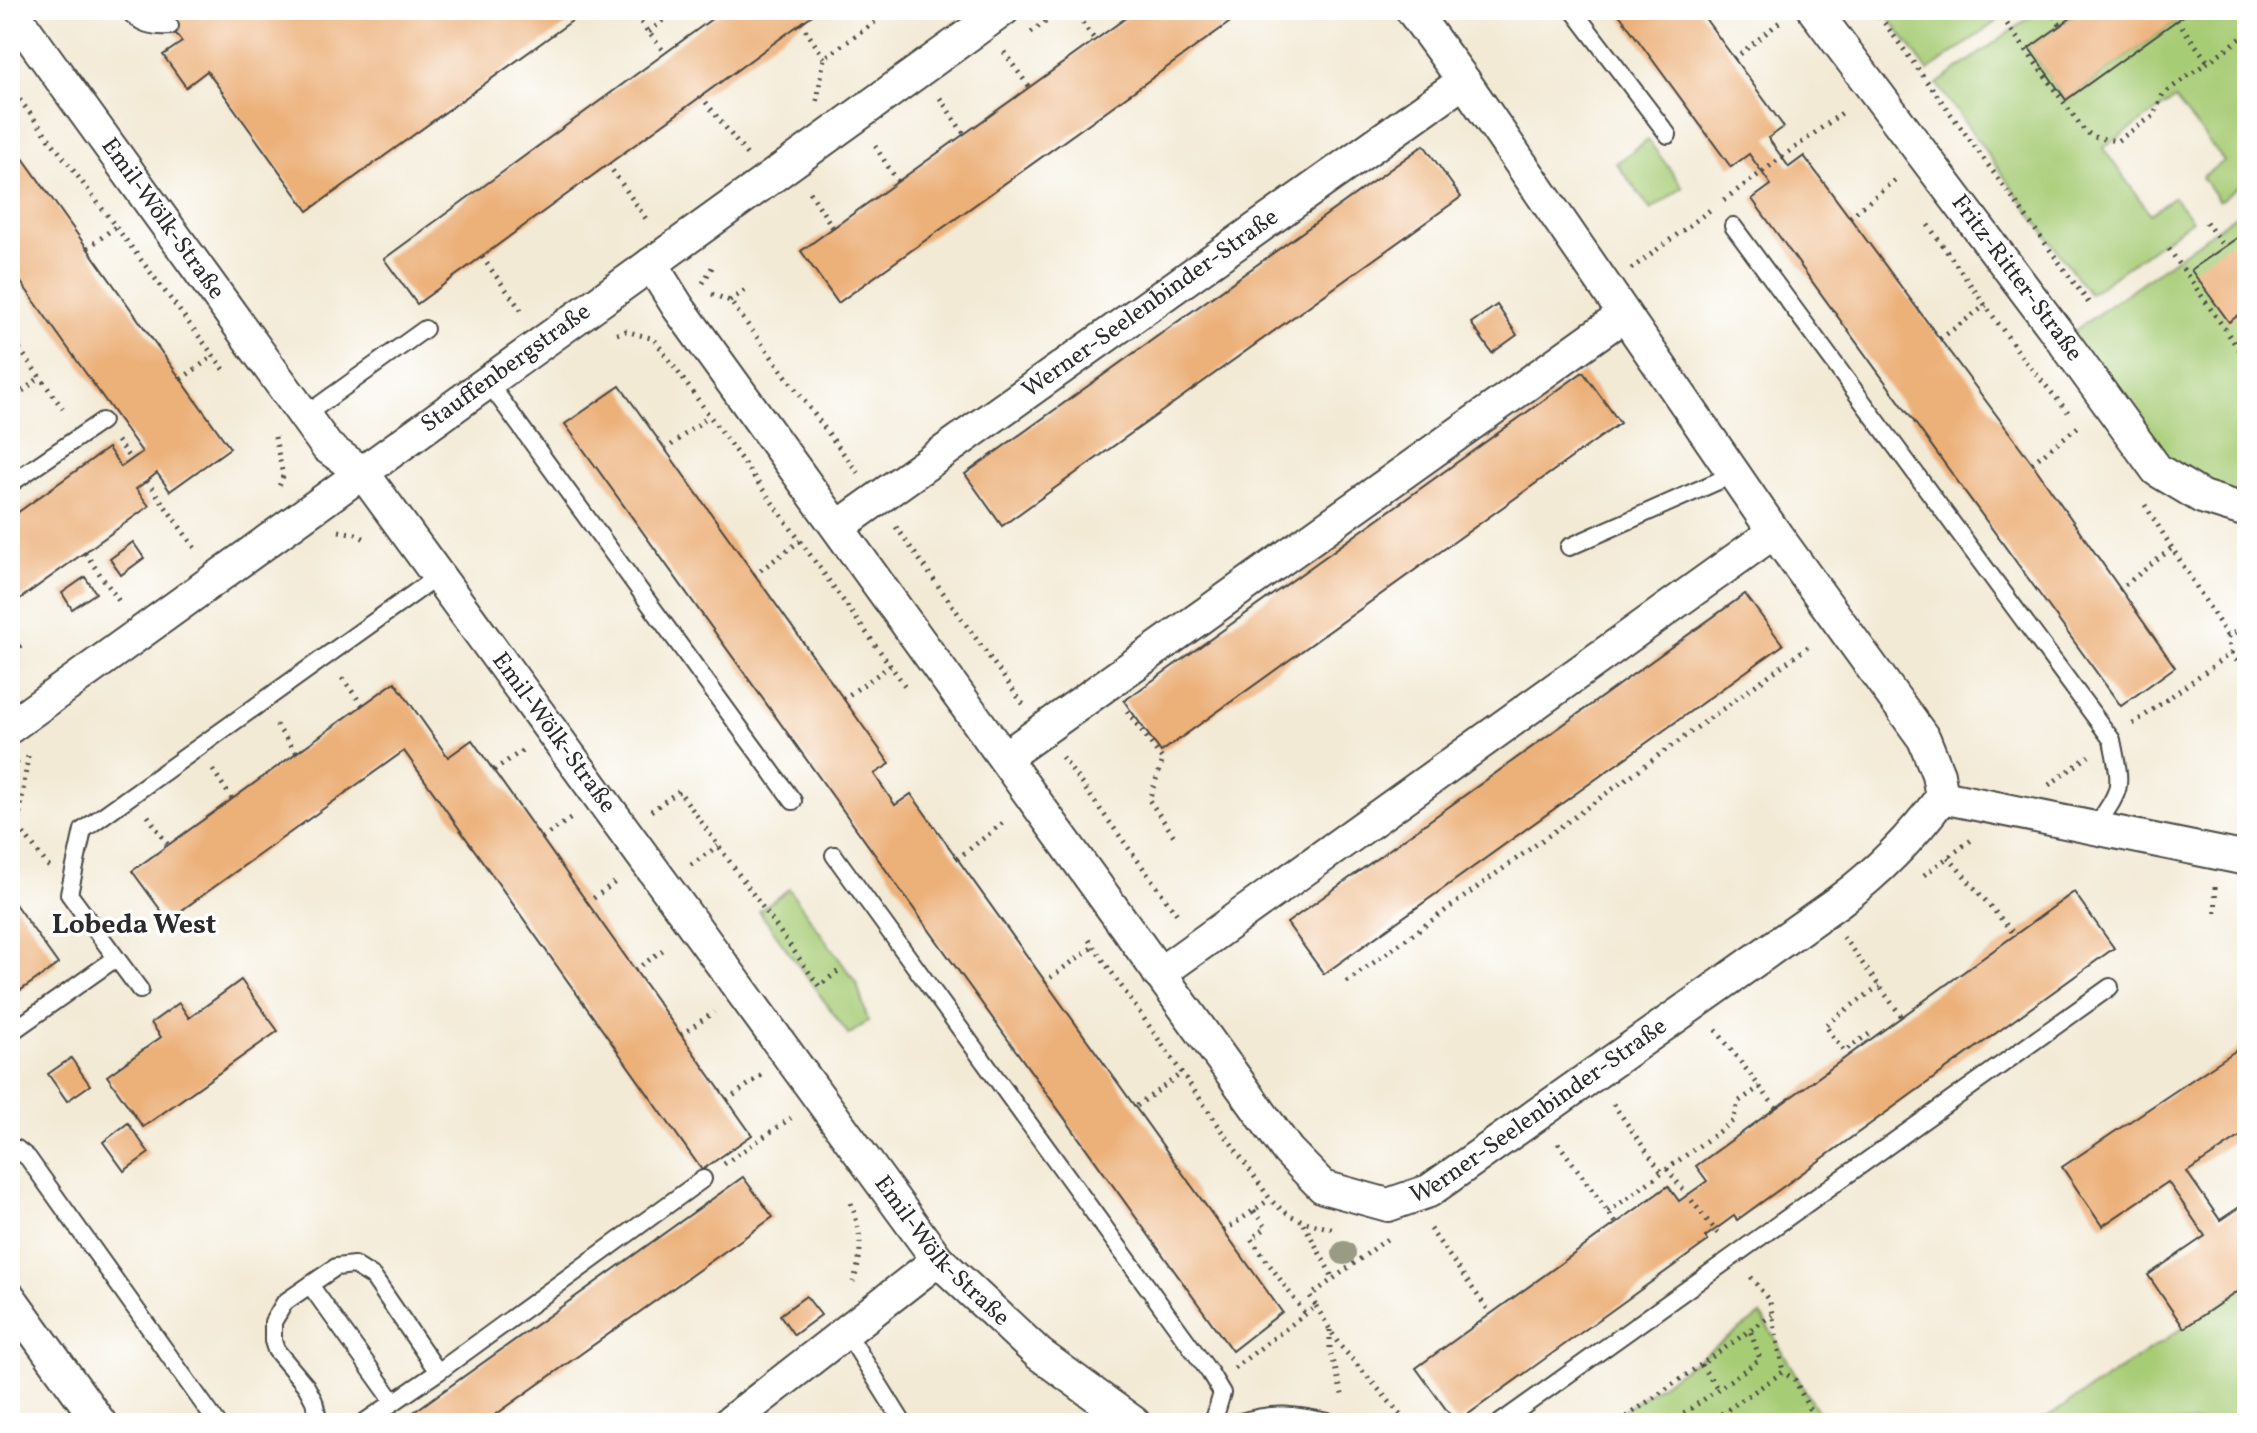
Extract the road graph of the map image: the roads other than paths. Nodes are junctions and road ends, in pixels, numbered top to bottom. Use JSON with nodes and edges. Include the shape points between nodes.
{"nodes":[{"id":1,"x":11,"y":10,"type":"edge"},
{"id":2,"x":128,"y":10,"type":"edge"},
{"id":3,"x":1003,"y":10,"type":"edge"},
{"id":4,"x":1412,"y":10,"type":"edge"},
{"id":5,"x":1573,"y":10,"type":"edge"},
{"id":6,"x":1814,"y":10,"type":"edge"},
{"id":7,"x":170,"y":26,"type":"dead end"},
{"id":8,"x":1464,"y":81,"type":"junction"},
{"id":9,"x":1668,"y":135,"type":"dead end"},
{"id":10,"x":1733,"y":226,"type":"dead end"},
{"id":11,"x":651,"y":264,"type":"junction"},
{"id":12,"x":1624,"y":315,"type":"junction"},
{"id":13,"x":425,"y":329,"type":"dead end"},
{"id":14,"x":488,"y":382,"type":"junction"},
{"id":15,"x":304,"y":416,"type":"junction"},
{"id":16,"x":102,"y":421,"type":"road end"},
{"id":17,"x":363,"y":473,"type":"junction"},
{"id":18,"x":1734,"y":474,"type":"junction"},
{"id":19,"x":10,"y":484,"type":"edge"},
{"id":20,"x":2247,"y":511,"type":"edge"},
{"id":21,"x":838,"y":527,"type":"junction"},
{"id":22,"x":1774,"y":532,"type":"junction"},
{"id":23,"x":1569,"y":547,"type":"dead end"},
{"id":24,"x":438,"y":576,"type":"junction"},
{"id":25,"x":10,"y":727,"type":"edge"},
{"id":26,"x":1005,"y":757,"type":"junction"},
{"id":27,"x":1942,"y":797,"type":"junction"},
{"id":28,"x":793,"y":801,"type":"dead end"},
{"id":29,"x":2094,"y":829,"type":"junction"},
{"id":30,"x":834,"y":855,"type":"dead end"},
{"id":31,"x":2247,"y":859,"type":"edge"},
{"id":32,"x":116,"y":958,"type":"junction"},
{"id":33,"x":1159,"y":974,"type":"junction"},
{"id":34,"x":2110,"y":987,"type":"dead end"},
{"id":35,"x":140,"y":990,"type":"dead end"},
{"id":36,"x":10,"y":1033,"type":"edge"},
{"id":37,"x":10,"y":1148,"type":"edge"},
{"id":38,"x":703,"y":1179,"type":"road end"},
{"id":39,"x":938,"y":1260,"type":"junction"},
{"id":40,"x":310,"y":1285,"type":"junction"},
{"id":41,"x":10,"y":1298,"type":"edge"},
{"id":42,"x":847,"y":1333,"type":"junction"},
{"id":43,"x":438,"y":1372,"type":"junction"},
{"id":44,"x":394,"y":1402,"type":"junction"},
{"id":45,"x":100,"y":1423,"type":"edge"},
{"id":46,"x":217,"y":1423,"type":"edge"},
{"id":47,"x":319,"y":1423,"type":"edge"},
{"id":48,"x":363,"y":1423,"type":"edge"},
{"id":49,"x":729,"y":1423,"type":"edge"},
{"id":50,"x":903,"y":1423,"type":"edge"},
{"id":51,"x":1134,"y":1423,"type":"edge"},
{"id":52,"x":1213,"y":1423,"type":"edge"},
{"id":53,"x":1237,"y":1423,"type":"edge"},
{"id":54,"x":1333,"y":1423,"type":"edge"},
{"id":55,"x":1500,"y":1423,"type":"edge"}],
"edges":[{"from":1,"to":15,"type":"street","name":"Emil-Wölk-Straße"},
{"from":2,"to":7,"type":"lane","via":[[136,21]]},
{"from":3,"to":11,"type":"street","name":"Stauffenbergstraße"},
{"from":4,"to":8,"type":"street"},
{"from":5,"to":9,"type":"lane"},
{"from":6,"to":20,"type":"street","name":"Fritz-Ritter-Straße","via":[[2157,470],[2202,497]]},
{"from":8,"to":12,"type":"street"},
{"from":8,"to":21,"type":"street","name":"Werner-Seelenbinder-Straße"},
{"from":10,"to":29,"type":"lane","via":[[2112,740],[2120,779],[2116,798]]},
{"from":11,"to":14,"type":"street","name":"Stauffenbergstraße"},
{"from":11,"to":21,"type":"street","name":"Werner-Seelenbinder-Straße"},
{"from":12,"to":18,"type":"street"},
{"from":12,"to":26,"type":"street"},
{"from":13,"to":15,"type":"lane"},
{"from":14,"to":17,"type":"street","name":"Stauffenbergstraße"},
{"from":14,"to":28,"type":"lane"},
{"from":15,"to":17,"type":"street","name":"Emil-Wölk-Straße","via":[[327,447]]},
{"from":16,"to":19,"type":"lane"},
{"from":17,"to":24,"type":"street","name":"Emil-Wölk-Straße"},
{"from":17,"to":25,"type":"street","name":"Stauffenbergstraße"},
{"from":18,"to":22,"type":"street"},
{"from":18,"to":23,"type":"lane"},
{"from":21,"to":26,"type":"street","name":"Werner-Seelenbinder-Straße"},
{"from":22,"to":27,"type":"street","via":[[1924,739]]},
{"from":22,"to":33,"type":"street"},
{"from":24,"to":32,"type":"lane","via":[[83,830],[69,894]]},
{"from":24,"to":39,"type":"street","name":"Emil-Wölk-Straße"},
{"from":26,"to":33,"type":"street","name":"Werner-Seelenbinder-Straße"},
{"from":27,"to":29,"type":"street"},
{"from":27,"to":33,"type":"street","name":"Werner-Seelenbinder-Straße","via":[[1921,826],[1856,888],[1429,1191],[1388,1205],[1323,1187],[1288,1151]]},
{"from":29,"to":31,"type":"street"},
{"from":30,"to":52,"type":"lane","via":[[1216,1382],[1222,1393]]},
{"from":32,"to":35,"type":"lane"},
{"from":32,"to":36,"type":"lane"},
{"from":34,"to":55,"type":"lane"},
{"from":37,"to":46,"type":"lane","via":[[28,1158]]},
{"from":38,"to":43,"type":"lane"},
{"from":39,"to":42,"type":"street"},
{"from":39,"to":51,"type":"street","name":"Emil-Wölk-Straße","via":[[1039,1354]]},
{"from":40,"to":43,"type":"lane","via":[[344,1265],[365,1271]]},
{"from":40,"to":44,"type":"lane"},
{"from":40,"to":47,"type":"lane","via":[[285,1302],[272,1333],[276,1350],[314,1401]]},
{"from":41,"to":45,"type":"street"},
{"from":42,"to":49,"type":"street"},
{"from":42,"to":50,"type":"lane"},
{"from":43,"to":44,"type":"lane"},
{"from":44,"to":48,"type":"lane"},
{"from":53,"to":54,"type":"lane","via":[[1288,1414]]}]}
